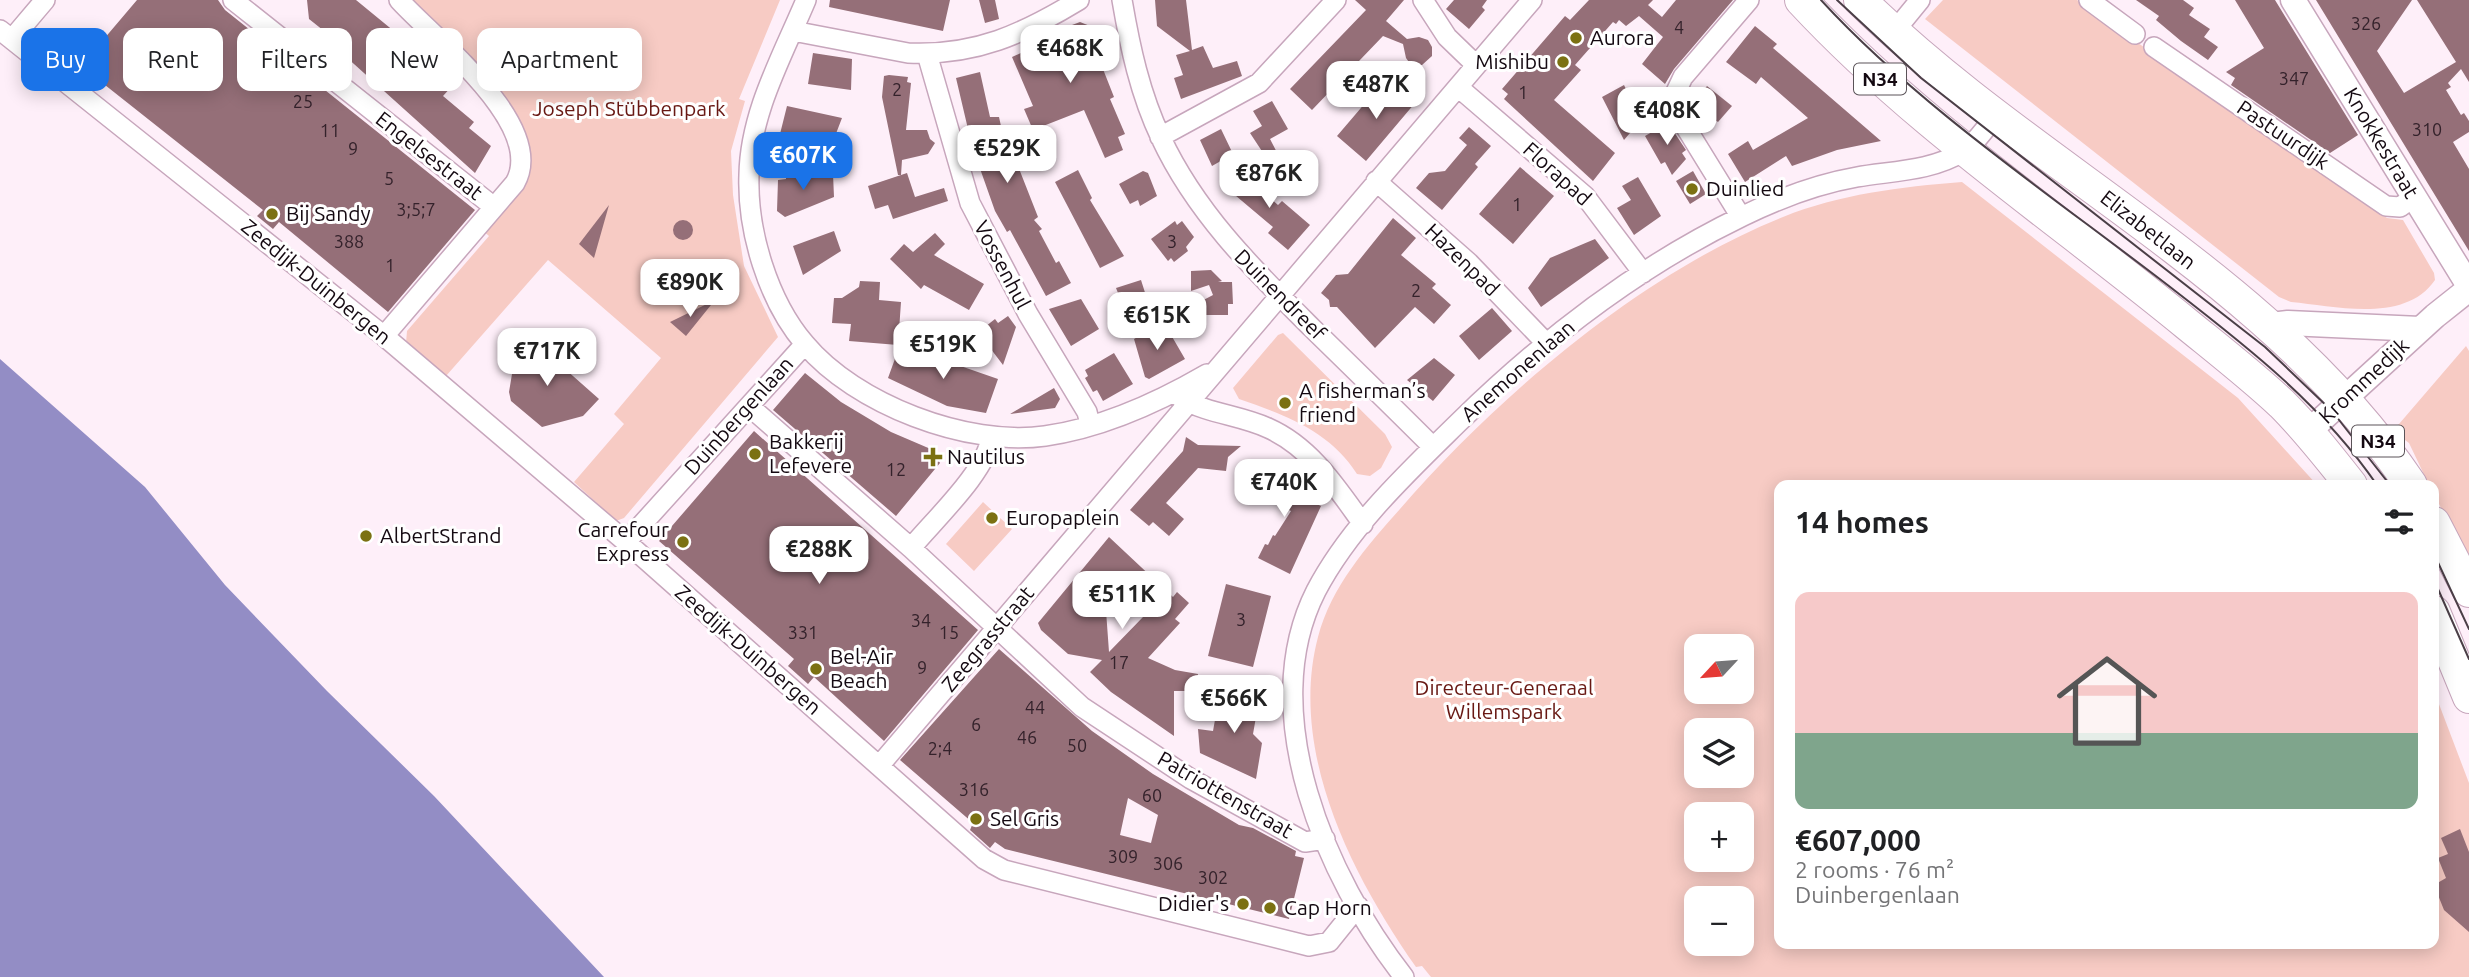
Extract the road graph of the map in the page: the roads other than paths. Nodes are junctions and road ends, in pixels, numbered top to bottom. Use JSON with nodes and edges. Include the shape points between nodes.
{"nodes":[{"id":1,"x":45,"y":0,"type":"edge"},
{"id":2,"x":233,"y":0,"type":"edge"},
{"id":3,"x":399,"y":0,"type":"edge"},
{"id":4,"x":806,"y":0,"type":"edge"},
{"id":5,"x":1079,"y":0,"type":"edge"},
{"id":6,"x":1122,"y":0,"type":"edge"},
{"id":7,"x":1336,"y":0,"type":"edge"},
{"id":8,"x":1423,"y":0,"type":"edge"},
{"id":9,"x":1532,"y":0,"type":"edge"},
{"id":10,"x":1749,"y":0,"type":"edge"},
{"id":11,"x":1801,"y":0,"type":"edge"},
{"id":12,"x":1860,"y":0,"type":"edge"},
{"id":13,"x":1920,"y":0,"type":"edge"},
{"id":14,"x":2089,"y":0,"type":"edge"},
{"id":15,"x":2293,"y":0,"type":"edge"},
{"id":16,"x":793,"y":30,"type":"junction"},
{"id":17,"x":1893,"y":33,"type":"junction"},
{"id":18,"x":2135,"y":34,"type":"dead end"},
{"id":19,"x":6,"y":35,"type":"edge"},
{"id":20,"x":2154,"y":47,"type":"dead end"},
{"id":21,"x":928,"y":54,"type":"junction"},
{"id":22,"x":1476,"y":65,"type":"junction"},
{"id":23,"x":1458,"y":87,"type":"junction"},
{"id":24,"x":1997,"y":115,"type":"junction"},
{"id":25,"x":1160,"y":137,"type":"junction"},
{"id":26,"x":1965,"y":150,"type":"junction"},
{"id":27,"x":1376,"y":181,"type":"junction"},
{"id":28,"x":2414,"y":197,"type":"junction"},
{"id":29,"x":498,"y":203,"type":"junction"},
{"id":30,"x":1741,"y":217,"type":"junction"},
{"id":31,"x":1643,"y":273,"type":"junction"},
{"id":32,"x":2469,"y":287,"type":"edge"},
{"id":33,"x":1281,"y":297,"type":"junction"},
{"id":34,"x":2271,"y":325,"type":"junction"},
{"id":35,"x":2420,"y":329,"type":"junction"},
{"id":36,"x":384,"y":336,"type":"junction"},
{"id":37,"x":1545,"y":342,"type":"junction"},
{"id":38,"x":805,"y":344,"type":"junction"},
{"id":39,"x":1182,"y":398,"type":"junction"},
{"id":40,"x":2345,"y":399,"type":"junction"},
{"id":41,"x":749,"y":406,"type":"junction"},
{"id":42,"x":1090,"y":424,"type":"junction"},
{"id":43,"x":2308,"y":432,"type":"junction"},
{"id":44,"x":991,"y":437,"type":"junction"},
{"id":45,"x":1433,"y":447,"type":"junction"},
{"id":46,"x":2347,"y":480,"type":"edge"},
{"id":47,"x":2406,"y":480,"type":"edge"},
{"id":48,"x":1363,"y":524,"type":"junction"},
{"id":49,"x":2439,"y":533,"type":"edge"},
{"id":50,"x":625,"y":542,"type":"junction"},
{"id":51,"x":911,"y":548,"type":"junction"},
{"id":52,"x":2469,"y":591,"type":"edge"},
{"id":53,"x":2439,"y":624,"type":"edge"},
{"id":54,"x":998,"y":627,"type":"junction"},
{"id":55,"x":2469,"y":697,"type":"edge"},
{"id":56,"x":880,"y":766,"type":"junction"},
{"id":57,"x":1325,"y":839,"type":"junction"},
{"id":58,"x":1363,"y":914,"type":"junction"},
{"id":59,"x":1404,"y":977,"type":"edge"}],
"edges":[{"from":1,"to":19,"type":"street"},
{"from":2,"to":29,"type":"street","name":"Engelsestraat"},
{"from":3,"to":29,"type":"street","via":[[488,89],[504,114],[518,143],[522,165],[515,183]]},
{"from":4,"to":16,"type":"street","name":"Duinbergenlaan"},
{"from":5,"to":21,"type":"street","via":[[1035,27],[987,47]]},
{"from":6,"to":25,"type":"street","name":"Duinendreef","via":[[1132,57]]},
{"from":7,"to":25,"type":"street","via":[[1259,83]]},
{"from":8,"to":22,"type":"street","via":[[1447,37]]},
{"from":9,"to":22,"type":"street"},
{"from":10,"to":30,"type":"street","via":[[1683,77],[1674,96],[1681,118]]},
{"from":11,"to":26,"type":"main road","number":"N34","via":[[1866,67]]},
{"from":12,"to":17,"type":"main road","name":"Elizabetlaan","number":"N34"},
{"from":13,"to":17,"type":"street"},
{"from":14,"to":18,"type":"street"},
{"from":15,"to":28,"type":"street","name":"Knokkestraat"},
{"from":16,"to":21,"type":"street"},
{"from":16,"to":38,"type":"street","name":"Duinbergenlaan","via":[[755,122],[748,175],[758,248],[781,306]]},
{"from":17,"to":24,"type":"main road","name":"Elizabetlaan","number":"N34"},
{"from":19,"to":36,"type":"street","name":"Zeedijk-Duinbergen"},
{"from":20,"to":28,"type":"street","name":"Pastuurdijk","via":[[2386,206],[2399,207]]},
{"from":21,"to":42,"type":"street","name":"Vossenhul","via":[[970,203]]},
{"from":22,"to":23,"type":"street"},
{"from":23,"to":27,"type":"street"},
{"from":23,"to":31,"type":"street","name":"Florapad","via":[[1585,196]]},
{"from":24,"to":26,"type":"street","name":"Anemonenlaan"},
{"from":24,"to":34,"type":"main road","name":"Elizabetlaan","number":"N34"},
{"from":25,"to":33,"type":"street","name":"Duinendreef","via":[[1190,191],[1226,240]]},
{"from":26,"to":30,"type":"street","name":"Anemonenlaan","via":[[1935,163],[1816,186]]},
{"from":26,"to":43,"type":"main road","number":"N34","via":[[2093,247],[2271,394]]},
{"from":27,"to":33,"type":"street"},
{"from":27,"to":37,"type":"street","name":"Hazenpad","via":[[1469,264]]},
{"from":28,"to":32,"type":"street","name":"Knokkestraat"},
{"from":29,"to":36,"type":"street"},
{"from":30,"to":31,"type":"street","name":"Anemonenlaan"},
{"from":31,"to":37,"type":"street","name":"Anemonenlaan"},
{"from":32,"to":35,"type":"street","name":"Krommedijk"},
{"from":33,"to":39,"type":"street"},
{"from":33,"to":45,"type":"street","name":"Duinendreef"},
{"from":34,"to":35,"type":"street","name":"Krommedijk"},
{"from":34,"to":40,"type":"main road","name":"Elizabetlaan","number":"N34"},
{"from":35,"to":40,"type":"street","name":"Krommedijk"},
{"from":36,"to":50,"type":"street","name":"Zeedijk-Duinbergen"},
{"from":37,"to":45,"type":"street","name":"Anemonenlaan"},
{"from":38,"to":41,"type":"street","name":"Duinbergenlaan"},
{"from":38,"to":44,"type":"street","via":[[859,389],[934,425]]},
{"from":39,"to":42,"type":"street"},
{"from":39,"to":48,"type":"street","via":[[1269,428],[1296,446],[1321,466]]},
{"from":39,"to":54,"type":"street","name":"Zeegrasstraat"},
{"from":40,"to":43,"type":"street","name":"Krommedijk"},
{"from":40,"to":47,"type":"main road","name":"Elizabetlaan","number":"N34"},
{"from":41,"to":50,"type":"street","name":"Duinbergenlaan"},
{"from":41,"to":51,"type":"street","name":"Patriottenstraat"},
{"from":42,"to":44,"type":"street","via":[[1044,436]]},
{"from":43,"to":46,"type":"main road","number":"N34"},
{"from":44,"to":51,"type":"street","via":[[990,450],[980,465]]},
{"from":45,"to":48,"type":"street","name":"Anemonenlaan"},
{"from":48,"to":57,"type":"street","name":"Anemonenlaan","via":[[1315,594],[1300,639],[1294,687],[1308,799]]},
{"from":49,"to":52,"type":"main road"},
{"from":50,"to":56,"type":"street","name":"Zeedijk-Duinbergen"},
{"from":51,"to":54,"type":"street","name":"Patriottenstraat"},
{"from":53,"to":55,"type":"main road"},
{"from":54,"to":56,"type":"street","name":"Zeegrasstraat"},
{"from":54,"to":57,"type":"street","name":"Patriottenstraat","via":[[1082,707],[1191,779],[1305,842]]},
{"from":56,"to":58,"type":"street","name":"Zeedijk-Duinbergen","via":[[984,859],[1004,870],[1309,946],[1329,942]]},
{"from":57,"to":58,"type":"street","name":"Anemonenlaan"},
{"from":58,"to":59,"type":"street","name":"Anemonenlaan"}]}
